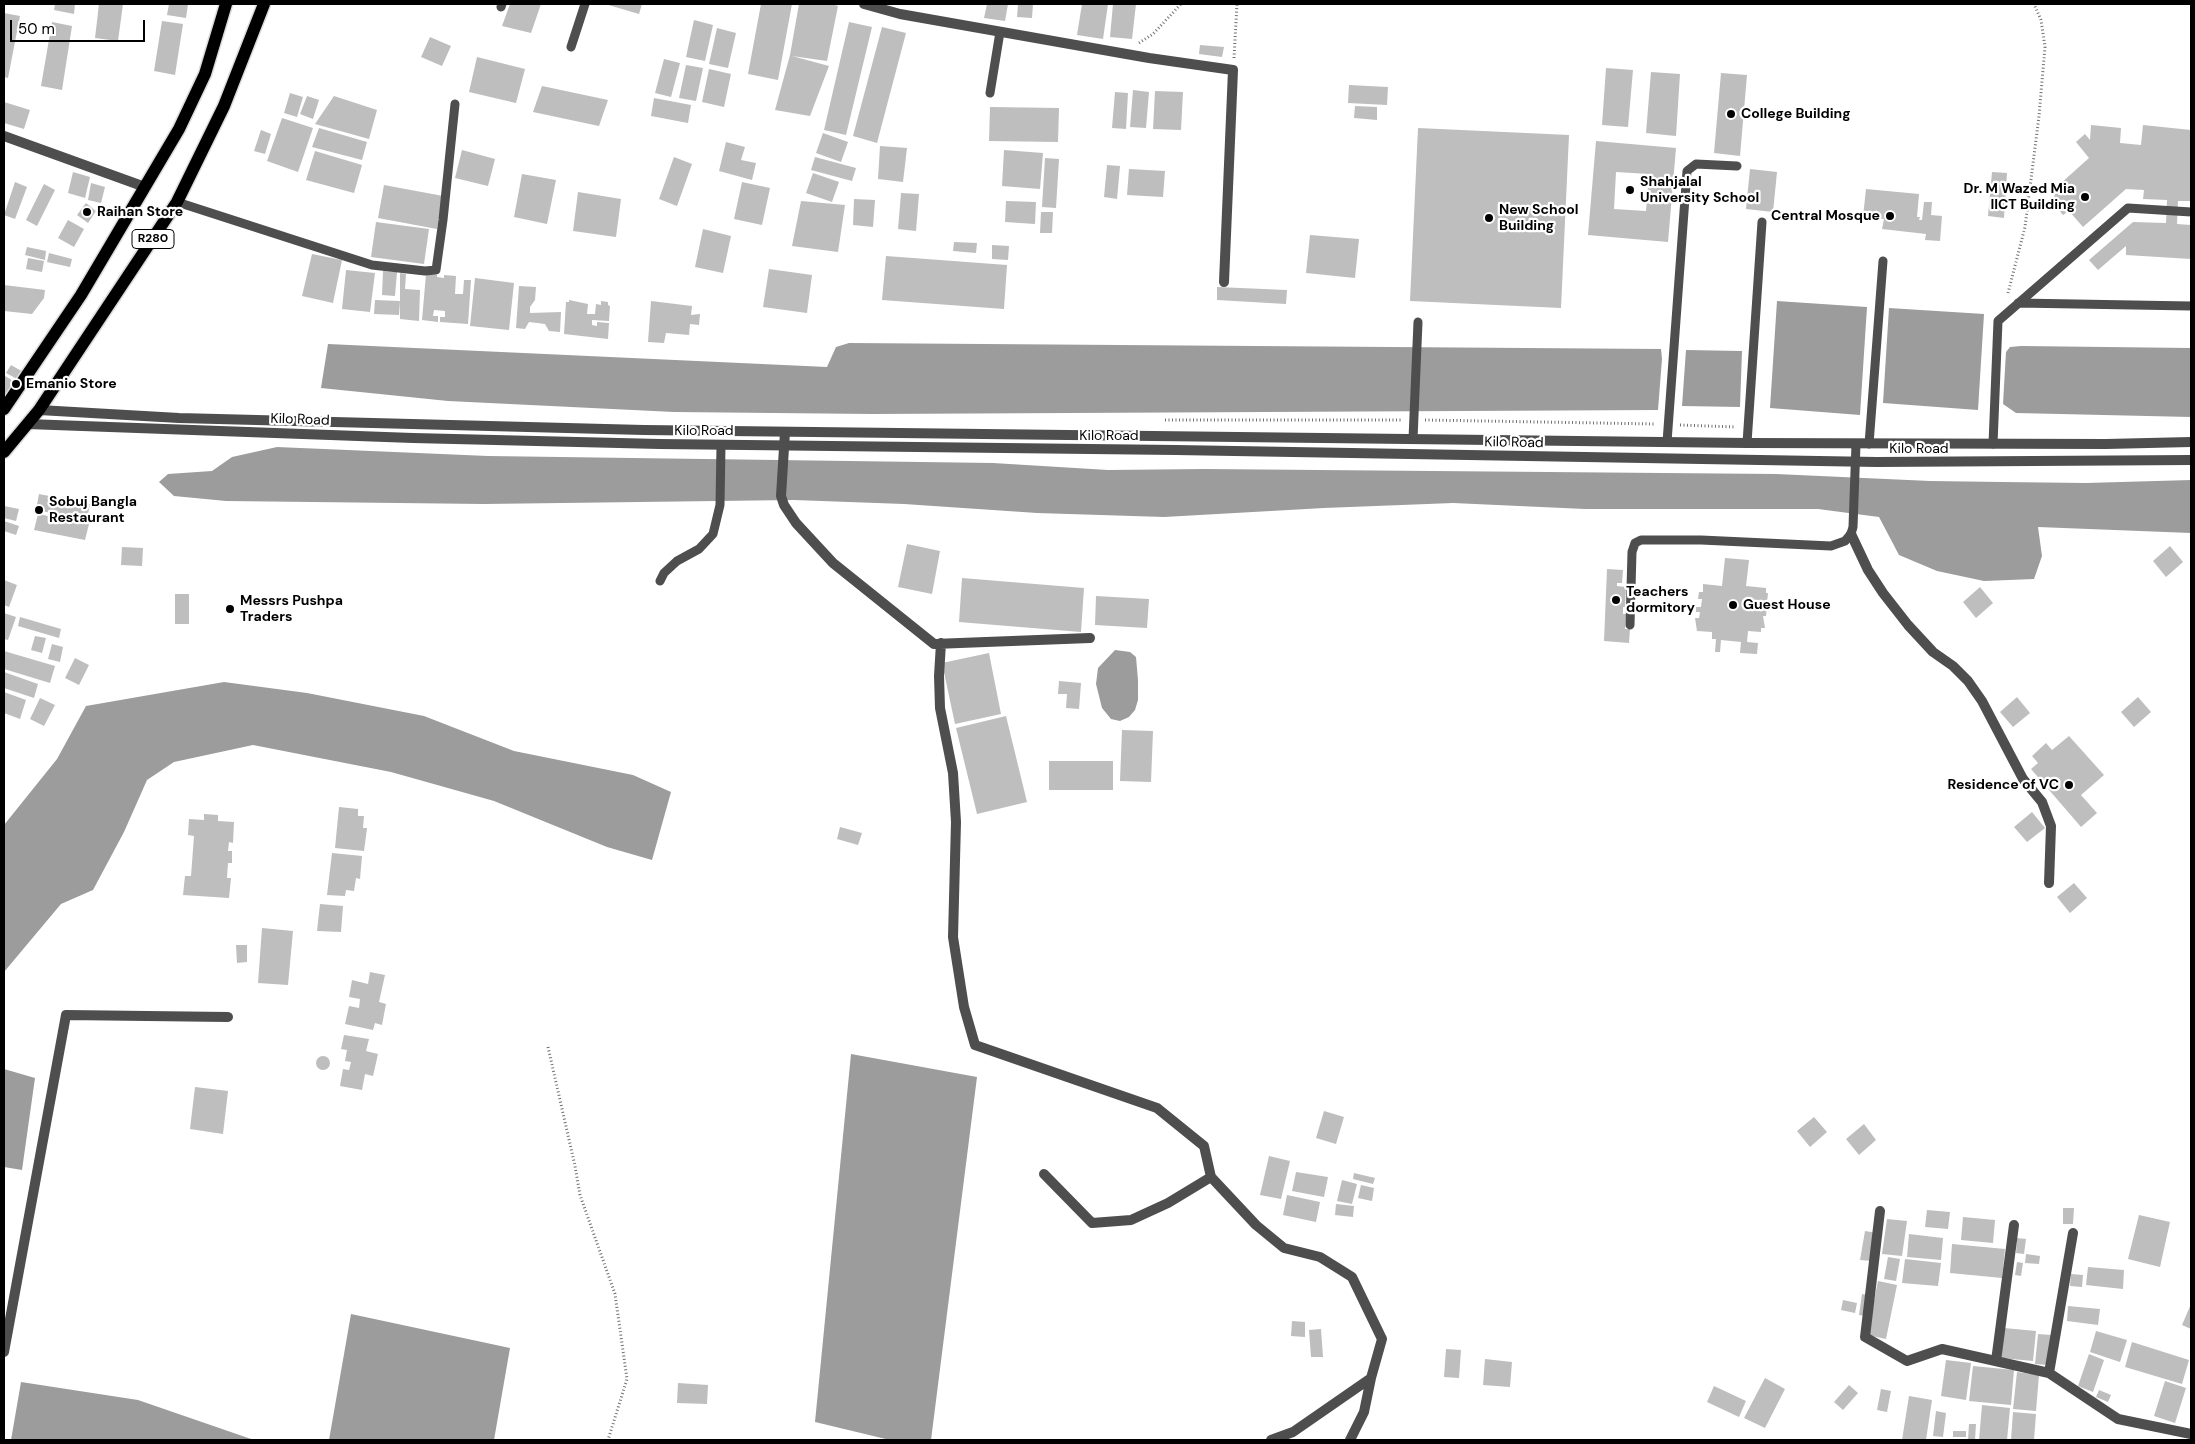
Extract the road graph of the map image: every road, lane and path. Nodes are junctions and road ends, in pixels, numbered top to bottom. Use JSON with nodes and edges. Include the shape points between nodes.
{"nodes":[{"id":1,"x":226,"y":4,"type":"edge"},
{"id":2,"x":264,"y":4,"type":"edge"},
{"id":3,"x":584,"y":4,"type":"edge"},
{"id":4,"x":864,"y":4,"type":"edge"},
{"id":5,"x":1181,"y":4,"type":"edge"},
{"id":6,"x":1237,"y":4,"type":"edge"},
{"id":7,"x":2034,"y":4,"type":"edge"},
{"id":8,"x":1000,"y":32,"type":"junction"},
{"id":9,"x":571,"y":47,"type":"dead end"},
{"id":10,"x":1125,"y":54,"type":"junction"},
{"id":11,"x":1233,"y":70,"type":"junction"},
{"id":12,"x":990,"y":93,"type":"dead end"},
{"id":13,"x":454,"y":104,"type":"dead end"},
{"id":14,"x":4,"y":136,"type":"edge"},
{"id":15,"x":1737,"y":166,"type":"dead end"},
{"id":16,"x":145,"y":187,"type":"junction"},
{"id":17,"x":177,"y":202,"type":"junction"},
{"id":18,"x":2191,"y":212,"type":"edge"},
{"id":19,"x":1762,"y":222,"type":"dead end"},
{"id":20,"x":1883,"y":261,"type":"dead end"},
{"id":21,"x":1224,"y":282,"type":"dead end"},
{"id":22,"x":2018,"y":303,"type":"junction"},
{"id":23,"x":2191,"y":306,"type":"edge"},
{"id":24,"x":2003,"y":316,"type":"junction"},
{"id":25,"x":1418,"y":322,"type":"dead end"},
{"id":26,"x":4,"y":410,"type":"edge"},
{"id":27,"x":39,"y":410,"type":"junction"},
{"id":28,"x":27,"y":424,"type":"junction"},
{"id":29,"x":785,"y":432,"type":"junction"},
{"id":30,"x":1413,"y":439,"type":"junction"},
{"id":31,"x":1667,"y":442,"type":"junction"},
{"id":32,"x":2191,"y":442,"type":"edge"},
{"id":33,"x":1747,"y":444,"type":"junction"},
{"id":34,"x":1856,"y":444,"type":"junction"},
{"id":35,"x":1869,"y":444,"type":"junction"},
{"id":36,"x":1993,"y":444,"type":"junction"},
{"id":37,"x":721,"y":445,"type":"junction"},
{"id":38,"x":784,"y":446,"type":"junction"},
{"id":39,"x":4,"y":452,"type":"edge"},
{"id":40,"x":2191,"y":460,"type":"edge"},
{"id":41,"x":1856,"y":462,"type":"junction"},
{"id":42,"x":1851,"y":534,"type":"junction"},
{"id":43,"x":660,"y":581,"type":"dead end"},
{"id":44,"x":1630,"y":625,"type":"dead end"},
{"id":45,"x":1090,"y":638,"type":"dead end"},
{"id":46,"x":941,"y":643,"type":"junction"},
{"id":47,"x":2049,"y":883,"type":"dead end"},
{"id":48,"x":228,"y":1017,"type":"dead end"},
{"id":49,"x":548,"y":1047,"type":"dead end"},
{"id":50,"x":1044,"y":1174,"type":"dead end"},
{"id":51,"x":1211,"y":1177,"type":"junction"},
{"id":52,"x":1880,"y":1211,"type":"dead end"},
{"id":53,"x":2014,"y":1225,"type":"dead end"},
{"id":54,"x":2073,"y":1233,"type":"dead end"},
{"id":55,"x":4,"y":1352,"type":"edge"},
{"id":56,"x":1996,"y":1361,"type":"junction"},
{"id":57,"x":2048,"y":1373,"type":"junction"},
{"id":58,"x":1371,"y":1378,"type":"junction"},
{"id":59,"x":2191,"y":1434,"type":"edge"},
{"id":60,"x":608,"y":1440,"type":"edge"},
{"id":61,"x":1271,"y":1440,"type":"edge"},
{"id":62,"x":1350,"y":1440,"type":"edge"}],
"edges":[{"from":1,"to":16,"type":"main road","number":"R280","via":[[205,74],[179,129]]},
{"from":2,"to":17,"type":"main road","number":"R280","via":[[224,106]]},
{"from":3,"to":9,"type":"lane"},
{"from":4,"to":8,"type":"street","via":[[900,14]]},
{"from":5,"to":10,"type":"path","via":[[1153,34]]},
{"from":6,"to":11,"type":"path"},
{"from":7,"to":24,"type":"path","via":[[2045,46],[2039,116],[2024,227]]},
{"from":8,"to":10,"type":"street"},
{"from":8,"to":12,"type":"lane"},
{"from":10,"to":11,"type":"street"},
{"from":11,"to":21,"type":"street"},
{"from":13,"to":17,"type":"lane","via":[[436,270],[372,265]]},
{"from":14,"to":16,"type":"street"},
{"from":15,"to":31,"type":"lane","via":[[1696,164],[1687,171]]},
{"from":16,"to":26,"type":"main road","number":"R280","via":[[81,295]]},
{"from":17,"to":27,"type":"main road","number":"R280"},
{"from":18,"to":22,"type":"lane","via":[[2128,208]]},
{"from":19,"to":33,"type":"lane"},
{"from":20,"to":35,"type":"lane"},
{"from":22,"to":23,"type":"lane"},
{"from":22,"to":24,"type":"lane"},
{"from":24,"to":36,"type":"lane","via":[[1998,321]]},
{"from":25,"to":30,"type":"lane","bridge":true},
{"from":27,"to":28,"type":"main road","number":"R280"},
{"from":27,"to":29,"type":"street","name":"Kilo Road","via":[[187,418]]},
{"from":28,"to":37,"type":"street","name":"Kilo Road"},
{"from":28,"to":39,"type":"main road","number":"R280"},
{"from":29,"to":30,"type":"street","name":"Kilo Road"},
{"from":29,"to":38,"type":"street"},
{"from":30,"to":31,"type":"street","name":"Kilo Road"},
{"from":31,"to":33,"type":"street","name":"Kilo Road"},
{"from":32,"to":36,"type":"street","name":"Kilo Road"},
{"from":33,"to":34,"type":"street","name":"Kilo Road"},
{"from":34,"to":35,"type":"street","name":"Kilo Road"},
{"from":34,"to":41,"type":"lane"},
{"from":35,"to":36,"type":"street","name":"Kilo Road"},
{"from":37,"to":38,"type":"street","name":"Kilo Road"},
{"from":37,"to":43,"type":"lane","via":[[719,516],[713,534],[699,549],[677,561]]},
{"from":38,"to":41,"type":"street","name":"Kilo Road"},
{"from":38,"to":46,"type":"street","via":[[781,496],[801,530],[862,587],[934,644]]},
{"from":40,"to":41,"type":"street","name":"Kilo Road"},
{"from":41,"to":42,"type":"lane"},
{"from":42,"to":44,"type":"lane","via":[[1842,543],[1831,546],[1641,540],[1635,543],[1632,552]]},
{"from":42,"to":47,"type":"street","via":[[1868,570],[1908,625],[1933,652],[1968,681],[2024,778],[2042,802],[2051,826]]},
{"from":45,"to":46,"type":"street"},
{"from":46,"to":51,"type":"street","via":[[940,708],[953,774],[956,822],[953,937],[964,1007],[975,1045],[1158,1108],[1204,1146]]},
{"from":48,"to":55,"type":"street","via":[[66,1015]]},
{"from":49,"to":60,"type":"path","via":[[580,1195],[614,1294],[627,1379]]},
{"from":50,"to":51,"type":"street","via":[[1092,1223],[1131,1220],[1168,1203]]},
{"from":51,"to":58,"type":"street","via":[[1256,1225],[1284,1248],[1320,1257],[1352,1277],[1382,1339]]},
{"from":52,"to":56,"type":"street","via":[[1865,1337],[1907,1361],[1942,1349]]},
{"from":53,"to":56,"type":"street"},
{"from":54,"to":57,"type":"street"},
{"from":56,"to":57,"type":"street"},
{"from":57,"to":59,"type":"street","via":[[2118,1419]]},
{"from":58,"to":61,"type":"street","via":[[1293,1432]]},
{"from":58,"to":62,"type":"street","via":[[1364,1412]]}]}
